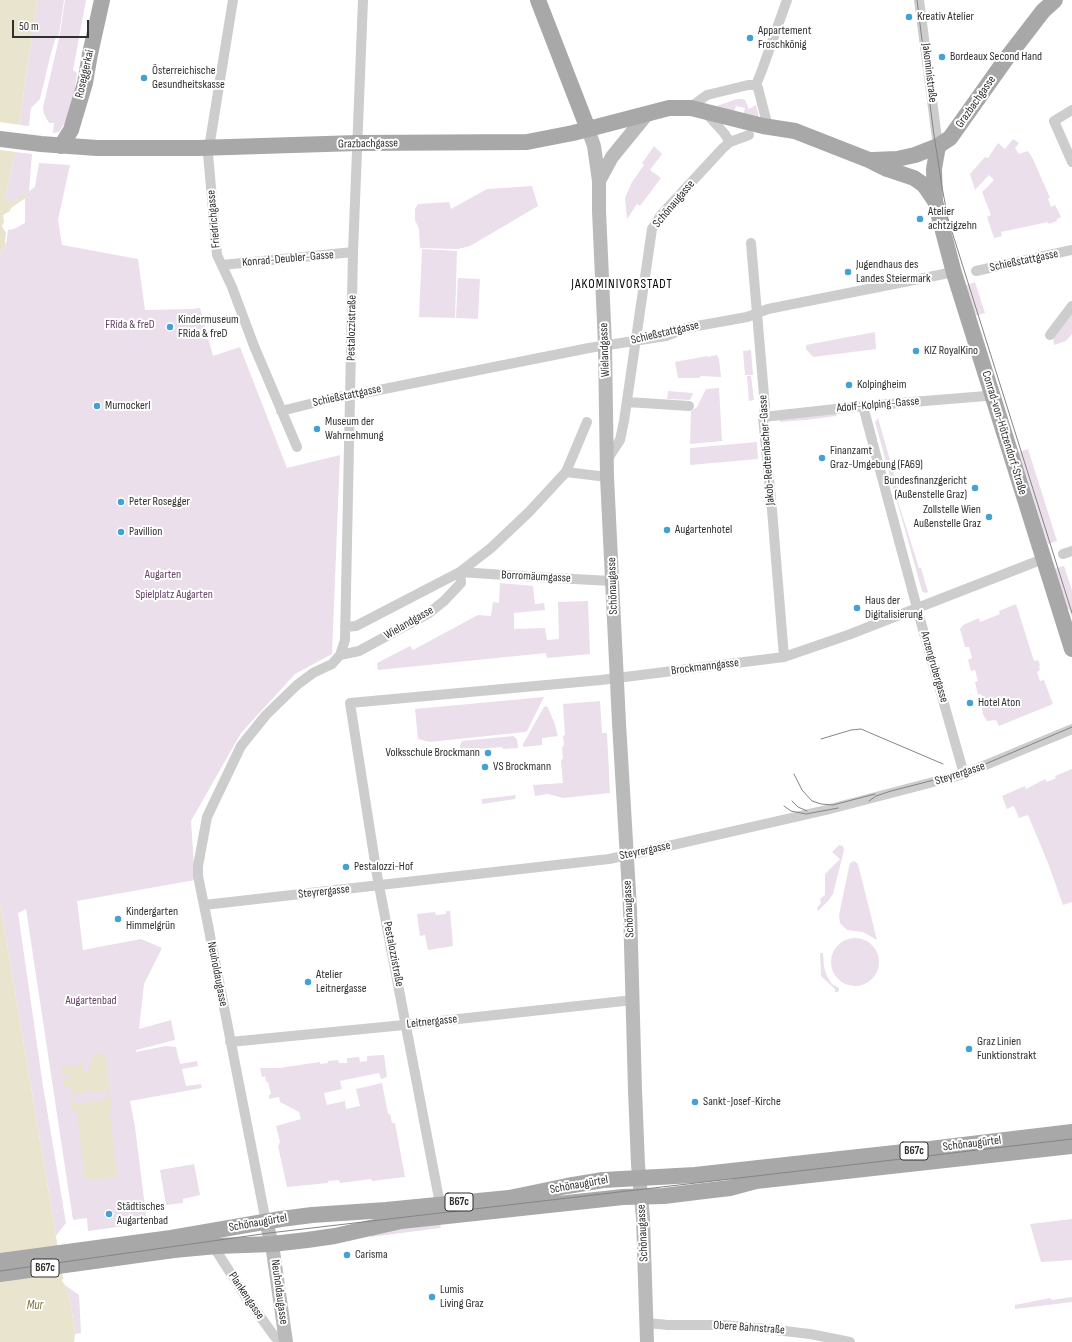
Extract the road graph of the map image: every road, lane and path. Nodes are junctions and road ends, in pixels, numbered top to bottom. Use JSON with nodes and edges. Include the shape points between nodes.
{"nodes":[{"id":1,"x":102,"y":0,"type":"edge"},
{"id":2,"x":233,"y":0,"type":"edge"},
{"id":3,"x":363,"y":0,"type":"edge"},
{"id":4,"x":538,"y":0,"type":"edge"},
{"id":5,"x":787,"y":0,"type":"edge"},
{"id":6,"x":919,"y":0,"type":"edge"},
{"id":7,"x":1055,"y":0,"type":"edge"},
{"id":8,"x":756,"y":85,"type":"junction"},
{"id":9,"x":698,"y":110,"type":"junction"},
{"id":10,"x":1072,"y":110,"type":"edge"},
{"id":11,"x":648,"y":114,"type":"junction"},
{"id":12,"x":768,"y":127,"type":"junction"},
{"id":13,"x":588,"y":129,"type":"junction"},
{"id":14,"x":749,"y":135,"type":"dead end"},
{"id":15,"x":0,"y":139,"type":"edge"},
{"id":16,"x":730,"y":142,"type":"junction"},
{"id":17,"x":357,"y":143,"type":"junction"},
{"id":18,"x":61,"y":146,"type":"junction"},
{"id":19,"x":938,"y":146,"type":"junction"},
{"id":20,"x":210,"y":148,"type":"junction"},
{"id":21,"x":869,"y":160,"type":"junction"},
{"id":22,"x":1072,"y":162,"type":"edge"},
{"id":23,"x":599,"y":181,"type":"junction"},
{"id":24,"x":935,"y":201,"type":"junction"},
{"id":25,"x":751,"y":243,"type":"dead end"},
{"id":26,"x":1072,"y":250,"type":"edge"},
{"id":27,"x":353,"y":252,"type":"junction"},
{"id":28,"x":222,"y":265,"type":"junction"},
{"id":29,"x":976,"y":271,"type":"dead end"},
{"id":30,"x":954,"y":274,"type":"junction"},
{"id":31,"x":1072,"y":306,"type":"edge"},
{"id":32,"x":756,"y":313,"type":"junction"},
{"id":33,"x":1050,"y":335,"type":"dead end"},
{"id":34,"x":636,"y":341,"type":"junction"},
{"id":35,"x":605,"y":345,"type":"junction"},
{"id":36,"x":351,"y":394,"type":"junction"},
{"id":37,"x":994,"y":397,"type":"junction"},
{"id":38,"x":627,"y":402,"type":"junction"},
{"id":39,"x":688,"y":406,"type":"dead end"},
{"id":40,"x":863,"y":406,"type":"junction"},
{"id":41,"x":281,"y":411,"type":"junction"},
{"id":42,"x":763,"y":417,"type":"junction"},
{"id":43,"x":587,"y":422,"type":"dead end"},
{"id":44,"x":297,"y":447,"type":"dead end"},
{"id":45,"x":607,"y":460,"type":"junction"},
{"id":46,"x":566,"y":472,"type":"junction"},
{"id":47,"x":608,"y":477,"type":"junction"},
{"id":48,"x":1043,"y":559,"type":"junction"},
{"id":49,"x":460,"y":572,"type":"junction"},
{"id":50,"x":612,"y":581,"type":"junction"},
{"id":51,"x":917,"y":609,"type":"junction"},
{"id":52,"x":345,"y":627,"type":"junction"},
{"id":53,"x":1072,"y":649,"type":"edge"},
{"id":54,"x":340,"y":655,"type":"junction"},
{"id":55,"x":784,"y":657,"type":"junction"},
{"id":56,"x":617,"y":678,"type":"junction"},
{"id":57,"x":350,"y":703,"type":"joint"},
{"id":58,"x":1072,"y":730,"type":"edge"},
{"id":59,"x":964,"y":774,"type":"junction"},
{"id":60,"x":626,"y":856,"type":"junction"},
{"id":61,"x":380,"y":886,"type":"junction"},
{"id":62,"x":204,"y":906,"type":"junction"},
{"id":63,"x":633,"y":1000,"type":"junction"},
{"id":64,"x":406,"y":1024,"type":"junction"},
{"id":65,"x":230,"y":1042,"type":"junction"},
{"id":66,"x":1072,"y":1132,"type":"edge"},
{"id":67,"x":1072,"y":1146,"type":"edge"},
{"id":68,"x":639,"y":1177,"type":"junction"},
{"id":69,"x":642,"y":1196,"type":"junction"},
{"id":70,"x":440,"y":1204,"type":"junction"},
{"id":71,"x":266,"y":1222,"type":"junction"},
{"id":72,"x":272,"y":1244,"type":"junction"},
{"id":73,"x":217,"y":1246,"type":"junction"},
{"id":74,"x":88,"y":1256,"type":"junction"},
{"id":75,"x":0,"y":1257,"type":"edge"},
{"id":76,"x":26,"y":1258,"type":"junction"},
{"id":77,"x":0,"y":1261,"type":"edge"},
{"id":78,"x":0,"y":1274,"type":"edge"},
{"id":79,"x":647,"y":1323,"type":"junction"},
{"id":80,"x":284,"y":1342,"type":"edge"},
{"id":81,"x":647,"y":1342,"type":"edge"},
{"id":82,"x":850,"y":1342,"type":"edge"}],
"edges":[{"from":1,"to":18,"type":"main road","name":"Roseggerkai","via":[[85,83],[71,130]]},
{"from":2,"to":20,"type":"street","name":"Friedrichgasse"},
{"from":3,"to":17,"type":"street","name":"Pestalozzistraße"},
{"from":4,"to":13,"type":"main road","name":"Wielandgasse"},
{"from":5,"to":8,"type":"street"},
{"from":6,"to":19,"type":"street","name":"Jakoministraße"},
{"from":7,"to":19,"type":"main road","name":"Grazbachgasse","via":[[1043,11],[1006,59],[950,138]]},
{"from":8,"to":9,"type":"street","via":[[707,95],[696,102]]},
{"from":8,"to":12,"type":"street"},
{"from":9,"to":11,"type":"main road","name":"Grazbachgasse","via":[[669,108]]},
{"from":9,"to":12,"type":"main road","name":"Grazbachgasse"},
{"from":9,"to":16,"type":"street","via":[[724,132]]},
{"from":10,"to":22,"type":"street","via":[[1054,121]]},
{"from":11,"to":13,"type":"main road","name":"Grazbachgasse"},
{"from":11,"to":23,"type":"main road","name":"Wielandgasse","via":[[612,157]]},
{"from":12,"to":21,"type":"main road","name":"Grazbachgasse","via":[[795,132]]},
{"from":13,"to":17,"type":"main road","name":"Grazbachgasse","via":[[527,142]]},
{"from":13,"to":23,"type":"main road","name":"Wielandgasse","via":[[594,146]]},
{"from":14,"to":16,"type":"street","name":"Schönaugasse"},
{"from":15,"to":18,"type":"main road","name":"Grazbachgasse"},
{"from":16,"to":34,"type":"street","name":"Schönaugasse","via":[[652,229]]},
{"from":17,"to":20,"type":"main road","name":"Grazbachgasse"},
{"from":17,"to":27,"type":"street","name":"Pestalozzistraße"},
{"from":18,"to":20,"type":"main road","name":"Grazbachgasse"},
{"from":19,"to":21,"type":"main road","name":"Grazbachgasse","via":[[897,159]]},
{"from":19,"to":24,"type":"main road","name":"Conrad-von-Hötzendorf-Straße","via":[[934,169]]},
{"from":20,"to":28,"type":"street","name":"Friedrichgasse","via":[[208,159],[217,255]]},
{"from":21,"to":24,"type":"main road","name":"Grazbachgasse","via":[[914,178],[924,185]]},
{"from":23,"to":35,"type":"main road","name":"Wielandgasse"},
{"from":24,"to":30,"type":"main road","name":"Conrad-von-Hötzendorf-Straße"},
{"from":25,"to":32,"type":"street","name":"Jakob-Redtenbacher-Gasse"},
{"from":26,"to":29,"type":"street","name":"Schießstattgasse"},
{"from":27,"to":28,"type":"street","name":"Konrad-Deubler-Gasse"},
{"from":27,"to":36,"type":"street","name":"Pestalozzistraße"},
{"from":28,"to":41,"type":"street","name":"Friedrichgasse"},
{"from":30,"to":32,"type":"street","name":"Schießstattgasse","via":[[948,273]]},
{"from":30,"to":37,"type":"main road","name":"Conrad-von-Hötzendorf-Straße"},
{"from":31,"to":33,"type":"street"},
{"from":32,"to":34,"type":"street","name":"Schießstattgasse"},
{"from":32,"to":42,"type":"street","name":"Jakob-Redtenbacher-Gasse","via":[[765,407]]},
{"from":34,"to":35,"type":"street","name":"Schießstattgasse"},
{"from":34,"to":38,"type":"street","name":"Schönaugasse"},
{"from":35,"to":36,"type":"street","name":"Schießstattgasse"},
{"from":35,"to":45,"type":"main road","name":"Wielandgasse"},
{"from":36,"to":41,"type":"street","name":"Schießstattgasse"},
{"from":36,"to":52,"type":"street","name":"Pestalozzistraße"},
{"from":37,"to":40,"type":"street","name":"Adolf-Kolping-Gasse"},
{"from":37,"to":48,"type":"main road","name":"Conrad-von-Hötzendorf-Straße"},
{"from":38,"to":39,"type":"street"},
{"from":38,"to":45,"type":"street","name":"Schönaugasse","via":[[620,440]]},
{"from":40,"to":42,"type":"street","name":"Adolf-Kolping-Gasse"},
{"from":40,"to":51,"type":"street","name":"Anzengrubergasse"},
{"from":41,"to":44,"type":"street","name":"Friedrichgasse"},
{"from":42,"to":55,"type":"street","name":"Jakob-Redtenbacher-Gasse"},
{"from":43,"to":46,"type":"street","name":"Wielandgasse"},
{"from":45,"to":47,"type":"main road","name":"Wielandgasse"},
{"from":46,"to":47,"type":"street"},
{"from":46,"to":49,"type":"street","name":"Wielandgasse","via":[[524,517],[491,548]]},
{"from":47,"to":50,"type":"main road","name":"Schönaugasse"},
{"from":48,"to":51,"type":"street","name":"Brockmanngasse"},
{"from":48,"to":53,"type":"main road","name":"Conrad-von-Hötzendorf-Straße"},
{"from":49,"to":50,"type":"street","name":"Borromäumgasse"},
{"from":49,"to":52,"type":"street","name":"Wielandgasse","via":[[356,626]]},
{"from":49,"to":54,"type":"street","name":"Wielandgasse","via":[[461,583],[429,613],[359,651]]},
{"from":50,"to":56,"type":"main road","name":"Schönaugasse"},
{"from":51,"to":55,"type":"street","name":"Brockmanngasse"},
{"from":51,"to":59,"type":"street","name":"Anzengrubergasse"},
{"from":52,"to":54,"type":"street","name":"Pestalozzistraße","via":[[345,640]]},
{"from":54,"to":62,"type":"street","name":"Neuholdaugasse","via":[[332,664],[313,673],[297,685],[266,715],[241,746],[208,817],[198,866]]},
{"from":55,"to":56,"type":"street","name":"Brockmanngasse"},
{"from":56,"to":57,"type":"street","name":"Brockmanngasse"},
{"from":56,"to":60,"type":"main road","name":"Schönaugasse"},
{"from":57,"to":61,"type":"street","name":"Pestalozzistraße"},
{"from":58,"to":59,"type":"street","name":"Steyrergasse"},
{"from":59,"to":60,"type":"street","name":"Steyrergasse"},
{"from":60,"to":61,"type":"street","name":"Steyrergasse"},
{"from":60,"to":63,"type":"main road","name":"Schönaugasse"},
{"from":61,"to":62,"type":"street","name":"Steyrergasse"},
{"from":61,"to":64,"type":"street","name":"Pestalozzistraße"},
{"from":62,"to":65,"type":"street","name":"Neuholdaugasse"},
{"from":63,"to":64,"type":"street","name":"Leitnergasse"},
{"from":63,"to":68,"type":"main road","name":"Schönaugasse"},
{"from":64,"to":65,"type":"street","name":"Leitnergasse"},
{"from":64,"to":70,"type":"street","name":"Pestalozzistraße"},
{"from":65,"to":71,"type":"street","name":"Neuholdaugasse"},
{"from":66,"to":68,"type":"main road","name":"Schönaugürtel","number":"B67c","via":[[703,1174]]},
{"from":67,"to":69,"type":"main road","name":"Schönaugürtel","number":"B67c","via":[[756,1181],[730,1188],[664,1196]]},
{"from":68,"to":69,"type":"main road","name":"Schönaugasse"},
{"from":68,"to":70,"type":"main road","name":"Schönaugürtel","number":"B67c","via":[[582,1183],[509,1198]]},
{"from":69,"to":72,"type":"main road","name":"Schönaugürtel","number":"B67c","via":[[401,1221],[335,1236]]},
{"from":69,"to":79,"type":"main road","name":"Schönaugasse"},
{"from":70,"to":71,"type":"main road","name":"Schönaugürtel","number":"B67c","via":[[312,1214]]},
{"from":71,"to":72,"type":"main road","name":"Neuholdaugasse"},
{"from":71,"to":74,"type":"main road","name":"Schönaugürtel","number":"B67c","via":[[171,1238]]},
{"from":72,"to":73,"type":"main road","name":"Schönaugürtel","number":"B67c"},
{"from":72,"to":80,"type":"main road","name":"Neuholdaugasse"},
{"from":73,"to":74,"type":"main road","name":"Schönaugürtel","number":"B67c"},
{"from":73,"to":80,"type":"street","name":"Plankengasse","via":[[217,1252],[246,1297],[275,1338]]},
{"from":74,"to":76,"type":"main road","number":"B67c"},
{"from":74,"to":78,"type":"main road","number":"B67c"},
{"from":75,"to":76,"type":"main road"},
{"from":76,"to":77,"type":"main road","number":"B67c"},
{"from":79,"to":81,"type":"main road","name":"Schönaugasse"},
{"from":79,"to":82,"type":"street","name":"Obere Bahnstraße","via":[[767,1329]]}]}
